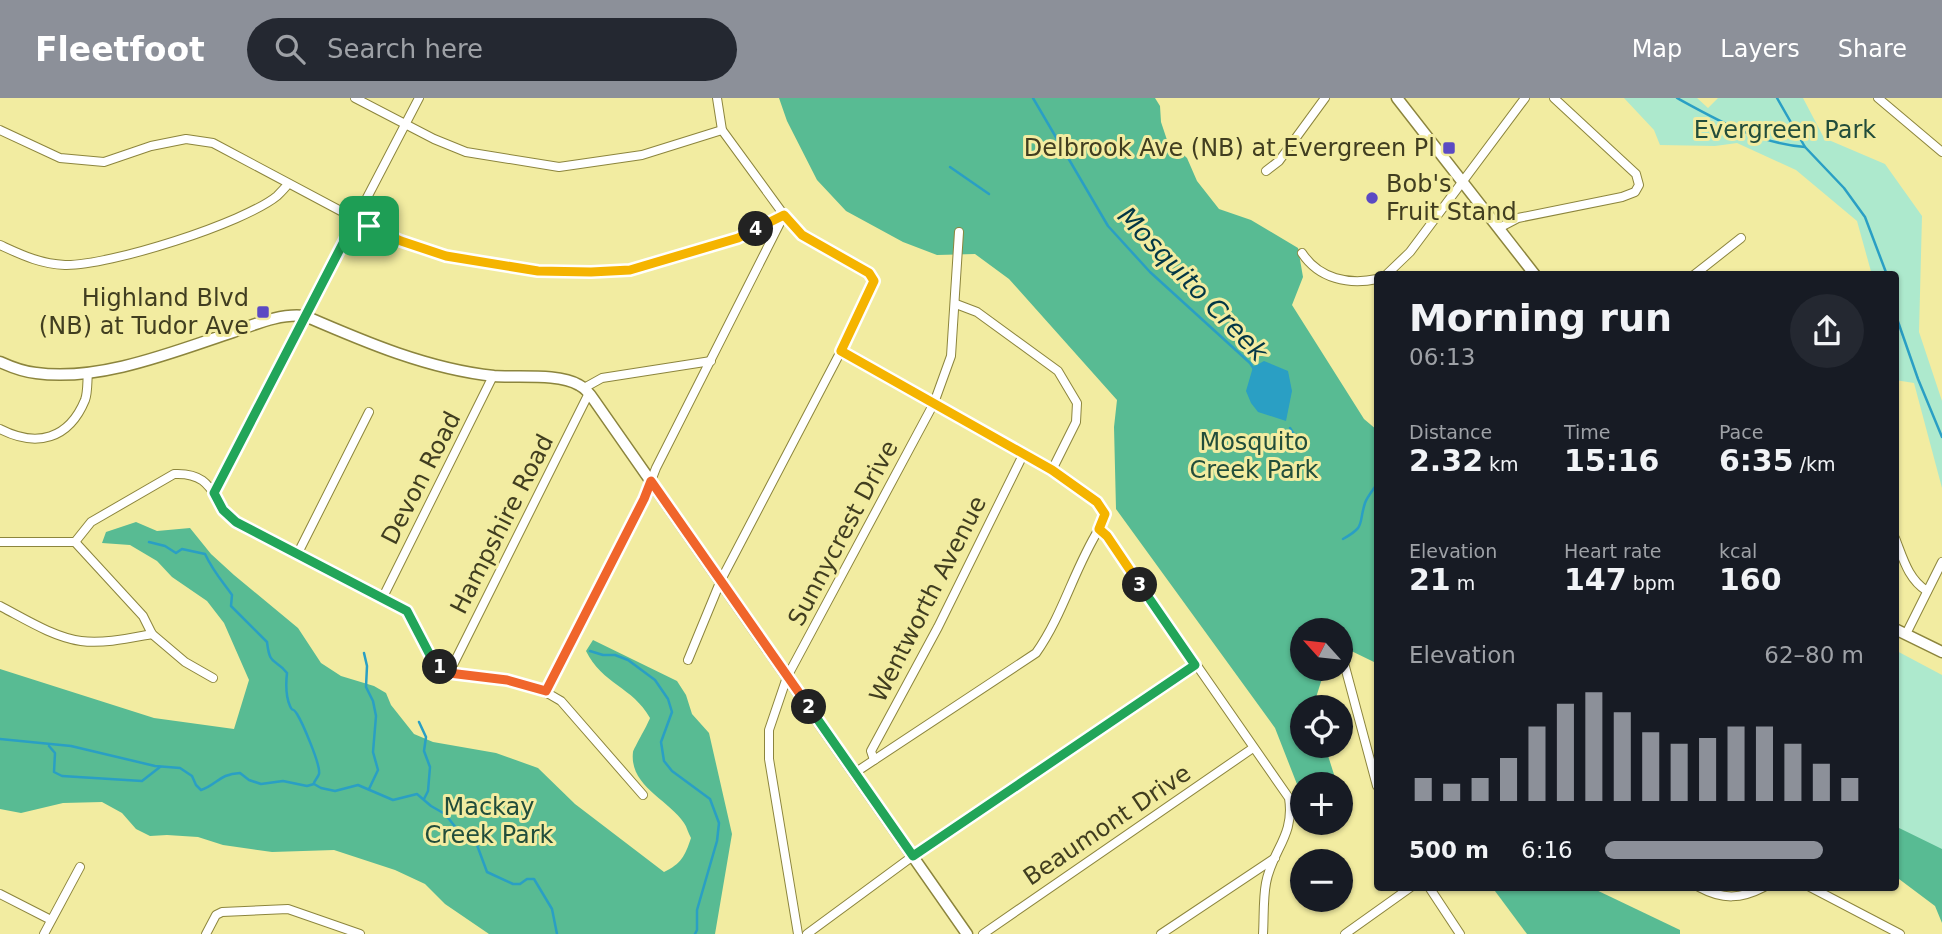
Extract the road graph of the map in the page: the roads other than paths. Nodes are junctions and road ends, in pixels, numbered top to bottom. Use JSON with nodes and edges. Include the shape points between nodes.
{"nodes":[{"id":1,"x":355,"y":98,"type":"edge"},
{"id":2,"x":419,"y":98,"type":"edge"},
{"id":3,"x":717,"y":98,"type":"edge"},
{"id":4,"x":1325,"y":98,"type":"edge"},
{"id":5,"x":1397,"y":98,"type":"edge"},
{"id":6,"x":1554,"y":98,"type":"edge"},
{"id":7,"x":1878,"y":98,"type":"edge"},
{"id":8,"x":1521,"y":99,"type":"edge"},
{"id":9,"x":406,"y":124,"type":"junction"},
{"id":10,"x":0,"y":130,"type":"edge"},
{"id":11,"x":722,"y":130,"type":"junction"},
{"id":12,"x":1942,"y":152,"type":"edge"},
{"id":13,"x":1266,"y":171,"type":"dead end"},
{"id":14,"x":1463,"y":181,"type":"junction"},
{"id":15,"x":288,"y":184,"type":"junction"},
{"id":16,"x":784,"y":215,"type":"junction"},
{"id":17,"x":356,"y":218,"type":"junction"},
{"id":18,"x":1499,"y":228,"type":"junction"},
{"id":19,"x":959,"y":232,"type":"dead end"},
{"id":20,"x":1741,"y":239,"type":"dead end"},
{"id":21,"x":0,"y":245,"type":"edge"},
{"id":22,"x":1302,"y":253,"type":"dead end"},
{"id":23,"x":1390,"y":271,"type":"edge"},
{"id":24,"x":1528,"y":271,"type":"edge"},
{"id":25,"x":1699,"y":271,"type":"edge"},
{"id":26,"x":1374,"y":280,"type":"edge"},
{"id":27,"x":956,"y":304,"type":"junction"},
{"id":28,"x":305,"y":316,"type":"junction"},
{"id":29,"x":841,"y":351,"type":"junction"},
{"id":30,"x":711,"y":361,"type":"junction"},
{"id":31,"x":0,"y":362,"type":"edge"},
{"id":32,"x":88,"y":372,"type":"junction"},
{"id":33,"x":493,"y":376,"type":"junction"},
{"id":34,"x":586,"y":390,"type":"junction"},
{"id":35,"x":934,"y":403,"type":"junction"},
{"id":36,"x":369,"y":412,"type":"dead end"},
{"id":37,"x":0,"y":429,"type":"edge"},
{"id":38,"x":1023,"y":455,"type":"junction"},
{"id":39,"x":1052,"y":470,"type":"junction"},
{"id":40,"x":651,"y":481,"type":"junction"},
{"id":41,"x":214,"y":493,"type":"junction"},
{"id":42,"x":1099,"y":529,"type":"junction"},
{"id":43,"x":0,"y":542,"type":"edge"},
{"id":44,"x":75,"y":542,"type":"junction"},
{"id":45,"x":1899,"y":548,"type":"edge"},
{"id":46,"x":298,"y":553,"type":"junction"},
{"id":47,"x":1942,"y":562,"type":"edge"},
{"id":48,"x":721,"y":580,"type":"junction"},
{"id":49,"x":1927,"y":591,"type":"junction"},
{"id":50,"x":383,"y":597,"type":"junction"},
{"id":51,"x":0,"y":606,"type":"edge"},
{"id":52,"x":1899,"y":631,"type":"edge"},
{"id":53,"x":152,"y":634,"type":"junction"},
{"id":54,"x":1906,"y":634,"type":"junction"},
{"id":55,"x":1942,"y":652,"type":"edge"},
{"id":56,"x":688,"y":660,"type":"dead end"},
{"id":57,"x":1195,"y":665,"type":"junction"},
{"id":58,"x":449,"y":673,"type":"junction"},
{"id":59,"x":788,"y":677,"type":"junction"},
{"id":60,"x":213,"y":678,"type":"dead end"},
{"id":61,"x":1349,"y":681,"type":"edge"},
{"id":62,"x":546,"y":691,"type":"junction"},
{"id":63,"x":1253,"y":748,"type":"junction"},
{"id":64,"x":874,"y":760,"type":"junction"},
{"id":65,"x":856,"y":772,"type":"junction"},
{"id":66,"x":1374,"y":775,"type":"edge"},
{"id":67,"x":643,"y":795,"type":"dead end"},
{"id":68,"x":913,"y":856,"type":"junction"},
{"id":69,"x":1275,"y":858,"type":"junction"},
{"id":70,"x":80,"y":867,"type":"dead end"},
{"id":71,"x":1405,"y":891,"type":"edge"},
{"id":72,"x":1432,"y":891,"type":"edge"},
{"id":73,"x":1708,"y":891,"type":"edge"},
{"id":74,"x":1756,"y":891,"type":"edge"},
{"id":75,"x":1818,"y":891,"type":"edge"},
{"id":76,"x":0,"y":894,"type":"edge"},
{"id":77,"x":51,"y":920,"type":"junction"},
{"id":78,"x":44,"y":934,"type":"edge"},
{"id":79,"x":206,"y":934,"type":"edge"},
{"id":80,"x":360,"y":934,"type":"edge"},
{"id":81,"x":798,"y":934,"type":"edge"},
{"id":82,"x":807,"y":934,"type":"edge"},
{"id":83,"x":967,"y":934,"type":"edge"},
{"id":84,"x":982,"y":934,"type":"edge"},
{"id":85,"x":1161,"y":934,"type":"edge"},
{"id":86,"x":1263,"y":934,"type":"edge"},
{"id":87,"x":1345,"y":934,"type":"edge"},
{"id":88,"x":1460,"y":934,"type":"edge"},
{"id":89,"x":1900,"y":934,"type":"edge"}],
"edges":[{"from":1,"to":9,"type":"street"},
{"from":2,"to":9,"type":"street"},
{"from":3,"to":11,"type":"street"},
{"from":4,"to":13,"type":"street","via":[[1279,161]]},
{"from":5,"to":14,"type":"street"},
{"from":6,"to":18,"type":"street","via":[[1636,174],[1639,185],[1622,197],[1518,218]]},
{"from":7,"to":12,"type":"street"},
{"from":8,"to":14,"type":"street"},
{"from":9,"to":11,"type":"street","via":[[466,152],[559,167],[642,155]]},
{"from":9,"to":17,"type":"street"},
{"from":10,"to":15,"type":"street","via":[[60,158],[104,162],[186,139],[213,143]]},
{"from":11,"to":16,"type":"street"},
{"from":14,"to":18,"type":"street"},
{"from":14,"to":23,"type":"street"},
{"from":15,"to":17,"type":"street"},
{"from":15,"to":21,"type":"street","via":[[276,197],[234,219],[134,254],[68,265],[35,262]]},
{"from":16,"to":17,"type":"street","via":[[738,238],[668,259],[630,270],[591,272],[538,271],[446,256],[401,241]]},
{"from":16,"to":29,"type":"street","via":[[802,235],[869,273],[874,281]]},
{"from":16,"to":30,"type":"street"},
{"from":17,"to":28,"type":"street"},
{"from":18,"to":24,"type":"street"},
{"from":19,"to":27,"type":"street","name":"Sunnycrest Drive"},
{"from":20,"to":25,"type":"street"},
{"from":22,"to":26,"type":"street","via":[[1322,273],[1338,279]]},
{"from":27,"to":35,"type":"street","name":"Sunnycrest Drive","via":[[951,356]]},
{"from":27,"to":39,"type":"street","via":[[977,312],[1058,371],[1077,403],[1076,422]]},
{"from":28,"to":32,"type":"street","via":[[274,318],[154,358]]},
{"from":28,"to":33,"type":"street","via":[[378,347]]},
{"from":28,"to":41,"type":"street"},
{"from":29,"to":35,"type":"street"},
{"from":29,"to":48,"type":"street"},
{"from":30,"to":34,"type":"street","via":[[602,378]]},
{"from":30,"to":40,"type":"street"},
{"from":31,"to":32,"type":"street","via":[[33,373]]},
{"from":32,"to":37,"type":"street","via":[[86,397],[74,421],[63,431],[27,440]]},
{"from":33,"to":34,"type":"street","via":[[562,380]]},
{"from":33,"to":50,"type":"street","name":"Devon Road"},
{"from":34,"to":40,"type":"street"},
{"from":34,"to":58,"type":"street","name":"Hampshire Road","via":[[579,414]]},
{"from":35,"to":38,"type":"street"},
{"from":35,"to":59,"type":"street","name":"Sunnycrest Drive"},
{"from":36,"to":46,"type":"street"},
{"from":38,"to":39,"type":"street"},
{"from":38,"to":64,"type":"street","name":"Wentworth Avenue","via":[[871,751]]},
{"from":39,"to":42,"type":"street","via":[[1097,502],[1105,514]]},
{"from":40,"to":48,"type":"street"},
{"from":40,"to":62,"type":"street"},
{"from":41,"to":44,"type":"street","via":[[207,482],[190,473],[174,474],[91,523]]},
{"from":41,"to":46,"type":"street","via":[[236,522]]},
{"from":42,"to":57,"type":"street"},
{"from":42,"to":64,"type":"street","via":[[1050,634],[1036,653]]},
{"from":43,"to":44,"type":"street"},
{"from":44,"to":53,"type":"street","via":[[143,616]]},
{"from":45,"to":49,"type":"street","via":[[1909,573]]},
{"from":46,"to":50,"type":"street"},
{"from":47,"to":49,"type":"street"},
{"from":48,"to":56,"type":"street"},
{"from":48,"to":59,"type":"street"},
{"from":49,"to":54,"type":"street"},
{"from":50,"to":58,"type":"street","via":[[407,611],[432,659]]},
{"from":51,"to":53,"type":"street","via":[[58,635],[82,641]]},
{"from":52,"to":54,"type":"street"},
{"from":53,"to":60,"type":"street"},
{"from":54,"to":55,"type":"street"},
{"from":57,"to":63,"type":"street"},
{"from":57,"to":68,"type":"street"},
{"from":58,"to":62,"type":"street","via":[[507,680]]},
{"from":59,"to":65,"type":"street"},
{"from":59,"to":81,"type":"street","name":"Sunnycrest Drive","via":[[769,730],[769,759]]},
{"from":61,"to":66,"type":"street"},
{"from":62,"to":67,"type":"street","via":[[561,701]]},
{"from":63,"to":69,"type":"street","via":[[1289,798],[1288,832]]},
{"from":63,"to":84,"type":"street","name":"Beaumont Drive"},
{"from":64,"to":65,"type":"street"},
{"from":65,"to":68,"type":"street"},
{"from":68,"to":82,"type":"street"},
{"from":68,"to":83,"type":"street"},
{"from":69,"to":85,"type":"street"},
{"from":69,"to":86,"type":"street","via":[[1266,883]]},
{"from":70,"to":77,"type":"street"},
{"from":71,"to":87,"type":"street"},
{"from":72,"to":88,"type":"street"},
{"from":73,"to":74,"type":"street","via":[[1725,898]]},
{"from":75,"to":89,"type":"street"},
{"from":76,"to":77,"type":"street"},
{"from":77,"to":78,"type":"street"},
{"from":79,"to":80,"type":"street","via":[[222,912],[288,909]]}]}
